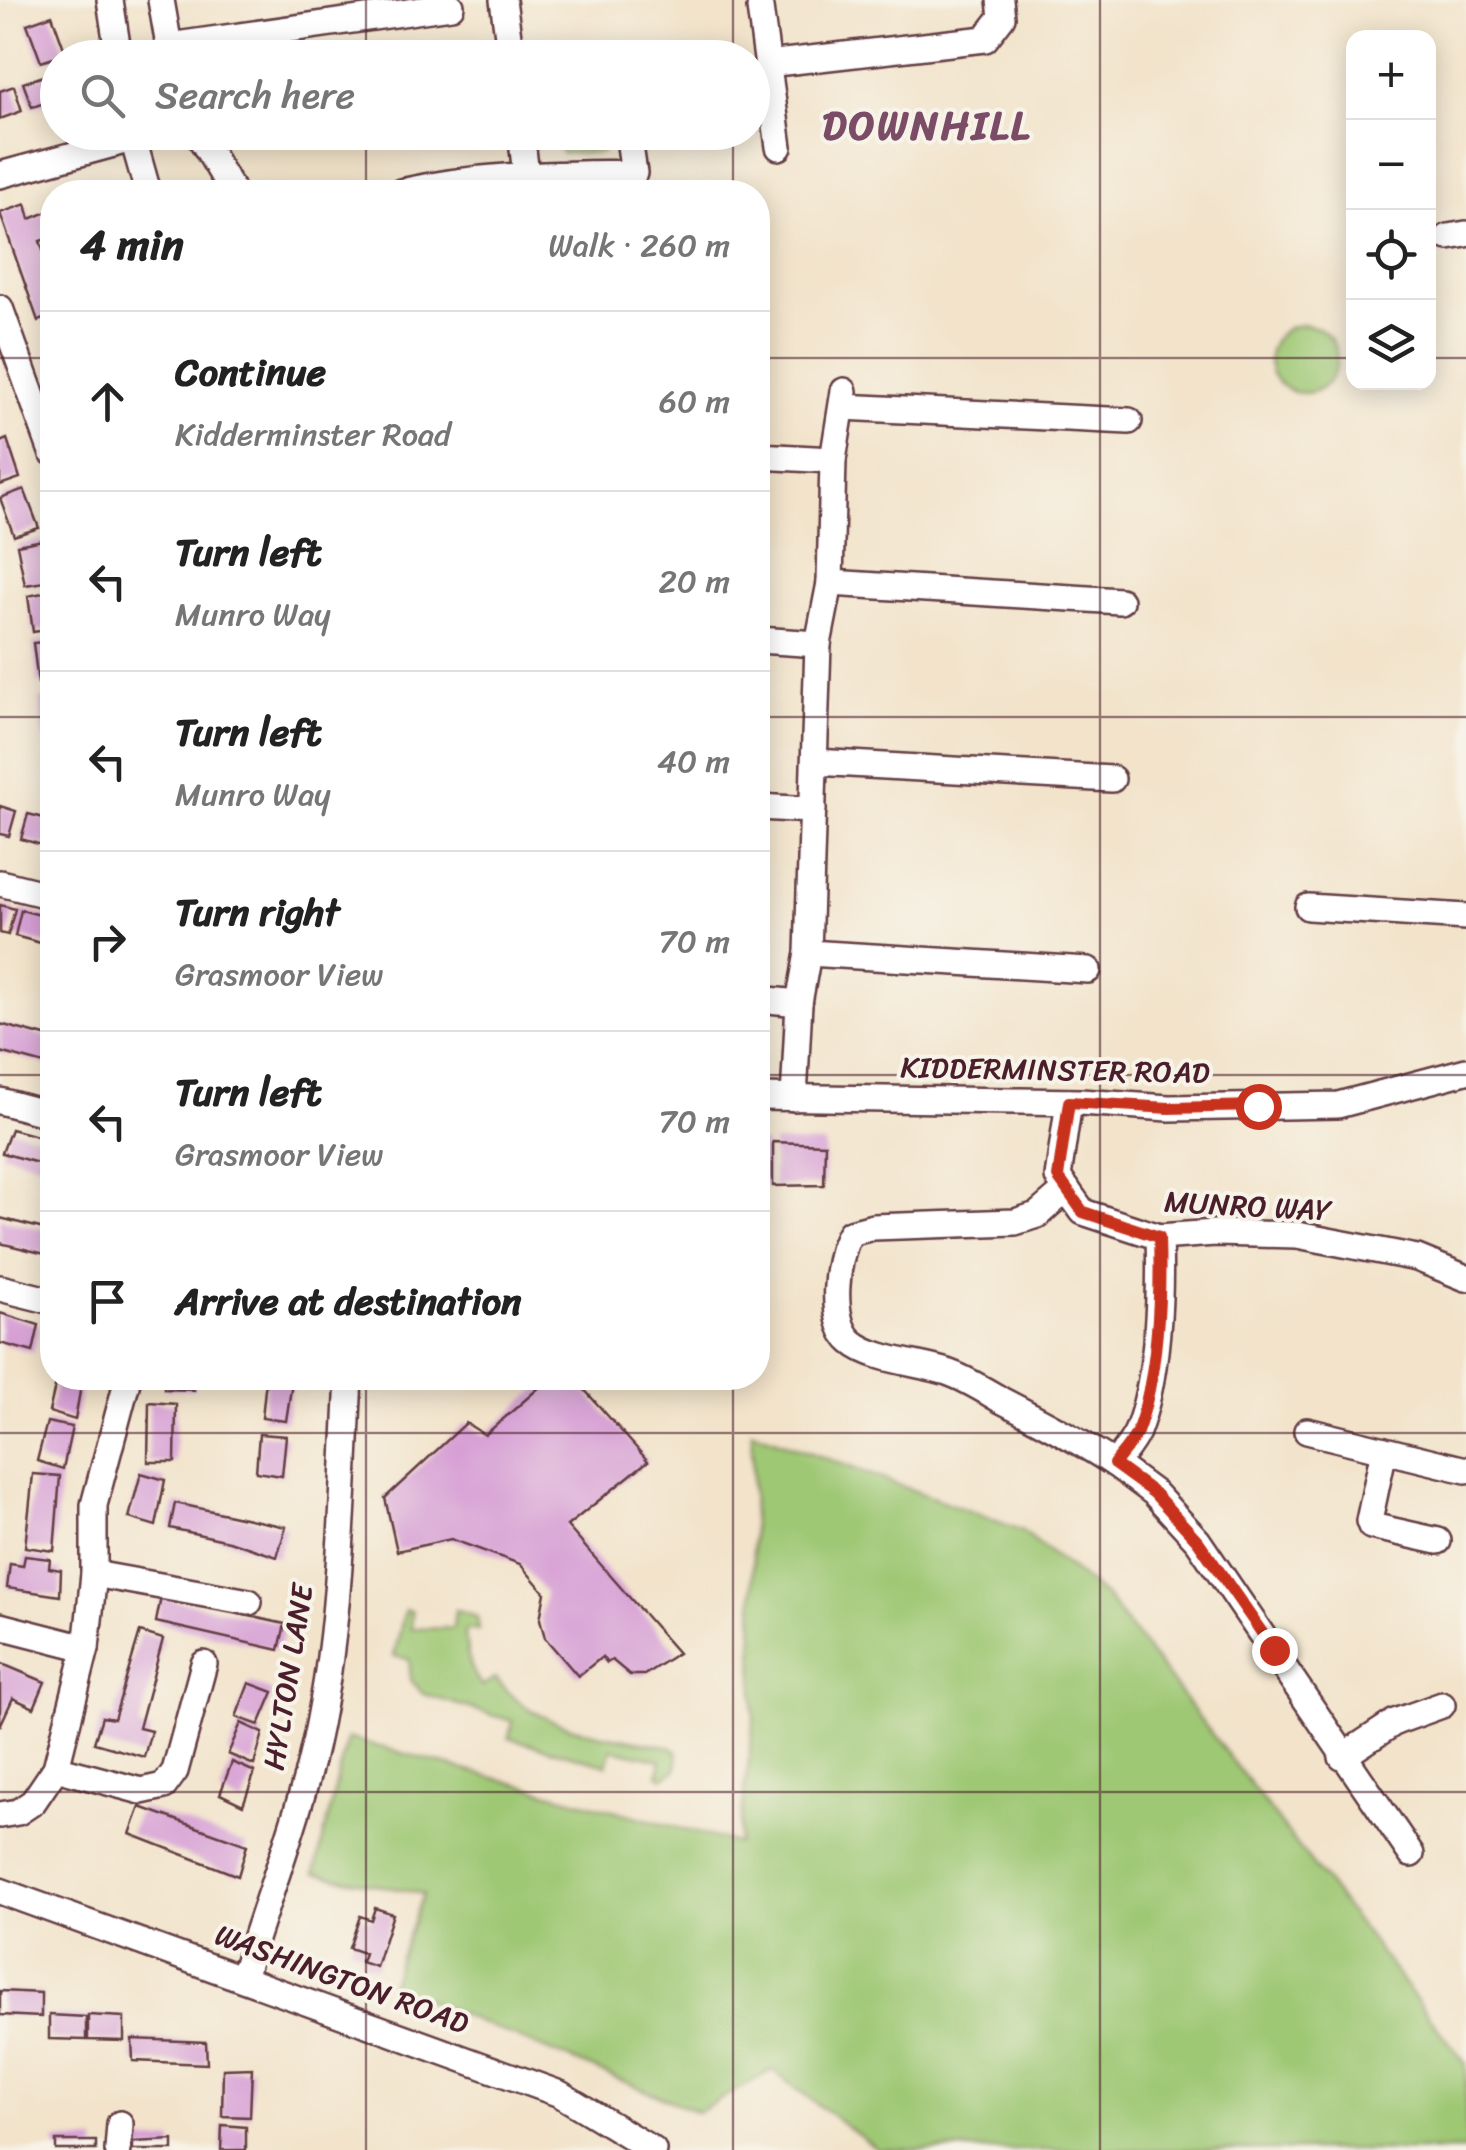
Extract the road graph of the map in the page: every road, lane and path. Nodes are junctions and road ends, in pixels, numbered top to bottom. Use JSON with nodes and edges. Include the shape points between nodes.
{"nodes":[{"id":1,"x":110,"y":0,"type":"edge"},
{"id":2,"x":161,"y":0,"type":"edge"},
{"id":3,"x":503,"y":0,"type":"edge"},
{"id":4,"x":1000,"y":0,"type":"edge"},
{"id":5,"x":452,"y":6,"type":"dead end"},
{"id":6,"x":760,"y":8,"type":"dead end"},
{"id":7,"x":116,"y":40,"type":"edge"},
{"id":8,"x":168,"y":40,"type":"edge"},
{"id":9,"x":244,"y":40,"type":"edge"},
{"id":10,"x":509,"y":40,"type":"edge"},
{"id":11,"x":765,"y":40,"type":"edge"},
{"id":12,"x":770,"y":64,"type":"edge"},
{"id":13,"x":770,"y":80,"type":"edge"},
{"id":14,"x":778,"y":146,"type":"dead end"},
{"id":15,"x":85,"y":150,"type":"edge"},
{"id":16,"x":136,"y":150,"type":"edge"},
{"id":17,"x":208,"y":150,"type":"edge"},
{"id":18,"x":524,"y":150,"type":"edge"},
{"id":19,"x":631,"y":150,"type":"edge"},
{"id":20,"x":0,"y":175,"type":"edge"},
{"id":21,"x":145,"y":180,"type":"edge"},
{"id":22,"x":226,"y":180,"type":"edge"},
{"id":23,"x":528,"y":180,"type":"edge"},
{"id":24,"x":570,"y":180,"type":"edge"},
{"id":25,"x":0,"y":308,"type":"edge"},
{"id":26,"x":11,"y":379,"type":"edge"},
{"id":27,"x":1128,"y":421,"type":"dead end"},
{"id":28,"x":40,"y":431,"type":"edge"},
{"id":29,"x":770,"y":457,"type":"edge"},
{"id":30,"x":833,"y":460,"type":"junction"},
{"id":31,"x":830,"y":583,"type":"junction"},
{"id":32,"x":1120,"y":601,"type":"dead end"},
{"id":33,"x":770,"y":641,"type":"edge"},
{"id":34,"x":818,"y":644,"type":"junction"},
{"id":35,"x":815,"y":762,"type":"junction"},
{"id":36,"x":1112,"y":779,"type":"dead end"},
{"id":37,"x":770,"y":808,"type":"edge"},
{"id":38,"x":813,"y":810,"type":"junction"},
{"id":39,"x":0,"y":883,"type":"edge"},
{"id":40,"x":40,"y":893,"type":"edge"},
{"id":41,"x":1308,"y":907,"type":"dead end"},
{"id":42,"x":1466,"y":917,"type":"edge"},
{"id":43,"x":808,"y":953,"type":"junction"},
{"id":44,"x":1088,"y":970,"type":"dead end"},
{"id":45,"x":770,"y":1000,"type":"edge"},
{"id":46,"x":799,"y":1003,"type":"junction"},
{"id":47,"x":1466,"y":1071,"type":"edge"},
{"id":48,"x":770,"y":1097,"type":"edge"},
{"id":49,"x":794,"y":1098,"type":"junction"},
{"id":50,"x":0,"y":1102,"type":"edge"},
{"id":51,"x":1069,"y":1102,"type":"junction"},
{"id":52,"x":40,"y":1112,"type":"edge"},
{"id":53,"x":1067,"y":1189,"type":"junction"},
{"id":54,"x":1159,"y":1237,"type":"junction"},
{"id":55,"x":1466,"y":1278,"type":"edge"},
{"id":56,"x":0,"y":1288,"type":"edge"},
{"id":57,"x":40,"y":1298,"type":"edge"},
{"id":58,"x":125,"y":1390,"type":"edge"},
{"id":59,"x":349,"y":1390,"type":"edge"},
{"id":60,"x":1307,"y":1432,"type":"dead end"},
{"id":61,"x":1384,"y":1450,"type":"junction"},
{"id":62,"x":1114,"y":1464,"type":"junction"},
{"id":63,"x":1466,"y":1470,"type":"edge"},
{"id":64,"x":1438,"y":1541,"type":"dead end"},
{"id":65,"x":94,"y":1574,"type":"junction"},
{"id":66,"x":249,"y":1602,"type":"dead end"},
{"id":67,"x":0,"y":1626,"type":"edge"},
{"id":68,"x":86,"y":1648,"type":"junction"},
{"id":69,"x":204,"y":1664,"type":"dead end"},
{"id":70,"x":1442,"y":1705,"type":"dead end"},
{"id":71,"x":1342,"y":1757,"type":"junction"},
{"id":72,"x":56,"y":1768,"type":"junction"},
{"id":73,"x":0,"y":1815,"type":"edge"},
{"id":74,"x":1411,"y":1854,"type":"dead end"},
{"id":75,"x":0,"y":1891,"type":"edge"},
{"id":76,"x":243,"y":1977,"type":"junction"},
{"id":77,"x":120,"y":2124,"type":"dead end"},
{"id":78,"x":118,"y":2150,"type":"edge"},
{"id":79,"x":652,"y":2150,"type":"edge"}],
"edges":[{"from":1,"to":7,"type":"street"},
{"from":2,"to":8,"type":"street"},
{"from":3,"to":10,"type":"street"},
{"from":4,"to":12,"type":"street","via":[[1002,17],[985,39]]},
{"from":5,"to":9,"type":"street"},
{"from":6,"to":11,"type":"street"},
{"from":13,"to":14,"type":"street"},
{"from":15,"to":20,"type":"street"},
{"from":16,"to":21,"type":"street"},
{"from":17,"to":22,"type":"street"},
{"from":18,"to":23,"type":"street"},
{"from":19,"to":24,"type":"street","via":[[634,174]]},
{"from":25,"to":26,"type":"street"},
{"from":26,"to":28,"type":"street"},
{"from":27,"to":30,"type":"street","via":[[843,399]]},
{"from":29,"to":30,"type":"street"},
{"from":30,"to":31,"type":"street"},
{"from":31,"to":32,"type":"street"},
{"from":31,"to":34,"type":"street"},
{"from":33,"to":34,"type":"street"},
{"from":34,"to":35,"type":"street"},
{"from":35,"to":36,"type":"street"},
{"from":35,"to":38,"type":"street"},
{"from":37,"to":38,"type":"street"},
{"from":38,"to":43,"type":"street"},
{"from":39,"to":40,"type":"street"},
{"from":41,"to":42,"type":"street"},
{"from":43,"to":44,"type":"street"},
{"from":43,"to":46,"type":"street"},
{"from":45,"to":46,"type":"street"},
{"from":46,"to":49,"type":"street"},
{"from":47,"to":51,"type":"street","name":"KIDDERMINSTER ROAD","via":[[1338,1105]]},
{"from":48,"to":49,"type":"street","name":"KIDDERMINSTER ROAD"},
{"from":49,"to":51,"type":"street","name":"KIDDERMINSTER ROAD"},
{"from":50,"to":52,"type":"street"},
{"from":51,"to":53,"type":"street","via":[[1058,1177]]},
{"from":53,"to":54,"type":"street","name":"MUNRO WAY","via":[[1083,1212]]},
{"from":53,"to":62,"type":"street","via":[[1037,1215],[1015,1222],[850,1234],[838,1263],[838,1310],[852,1343],[950,1372]]},
{"from":54,"to":55,"type":"street","name":"MUNRO WAY","via":[[1298,1235],[1417,1258]]},
{"from":54,"to":62,"type":"street","via":[[1152,1366],[1136,1434]]},
{"from":56,"to":57,"type":"street"},
{"from":58,"to":65,"type":"street","via":[[94,1506]]},
{"from":59,"to":76,"type":"street","name":"HYLTON LANE","via":[[324,1690],[306,1779]]},
{"from":60,"to":61,"type":"street"},
{"from":61,"to":63,"type":"street"},
{"from":61,"to":64,"type":"street","via":[[1371,1526]]},
{"from":62,"to":71,"type":"street","via":[[1154,1493],[1198,1541]]},
{"from":65,"to":66,"type":"street"},
{"from":65,"to":68,"type":"street"},
{"from":67,"to":68,"type":"street"},
{"from":68,"to":72,"type":"street"},
{"from":69,"to":72,"type":"street","via":[[175,1770],[164,1786],[142,1791]]},
{"from":70,"to":71,"type":"street","via":[[1395,1722]]},
{"from":71,"to":74,"type":"street"},
{"from":72,"to":73,"type":"street","via":[[33,1802]]},
{"from":75,"to":76,"type":"street","name":"WASHINGTON ROAD"},
{"from":76,"to":79,"type":"street","name":"WASHINGTON ROAD","via":[[560,2094]]},
{"from":77,"to":78,"type":"street"}]}
